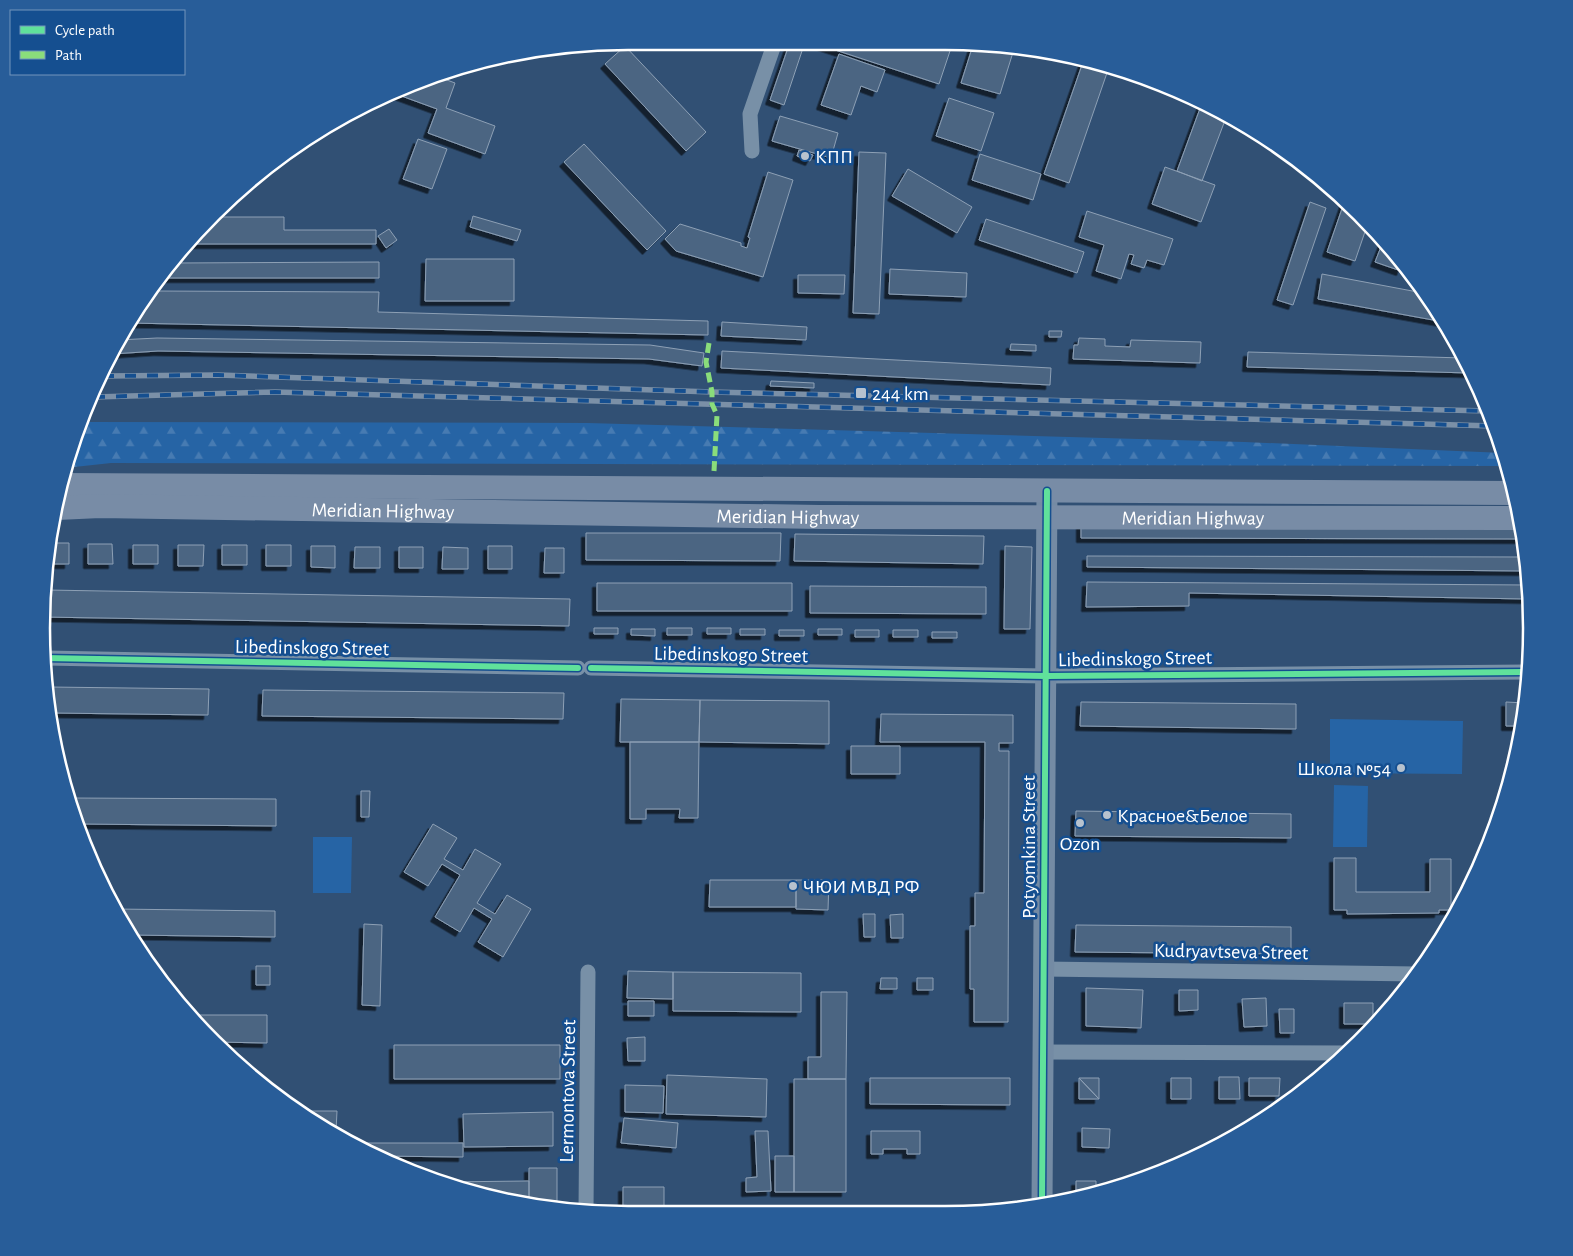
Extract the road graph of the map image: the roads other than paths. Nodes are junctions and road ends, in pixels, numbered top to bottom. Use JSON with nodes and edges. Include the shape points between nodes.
{"nodes":[{"id":1,"x":772,"y":50,"type":"edge"},
{"id":2,"x":752,"y":151,"type":"dead end"},
{"id":3,"x":68,"y":485,"type":"edge"},
{"id":4,"x":1047,"y":491,"type":"junction"},
{"id":5,"x":1507,"y":493,"type":"edge"},
{"id":6,"x":63,"y":508,"type":"edge"},
{"id":7,"x":1047,"y":517,"type":"junction"},
{"id":8,"x":1512,"y":518,"type":"edge"},
{"id":9,"x":51,"y":658,"type":"edge"},
{"id":10,"x":1521,"y":672,"type":"edge"},
{"id":11,"x":1046,"y":676,"type":"junction"},
{"id":12,"x":1044,"y":969,"type":"junction"},
{"id":13,"x":588,"y":972,"type":"dead end"},
{"id":14,"x":1408,"y":974,"type":"edge"},
{"id":15,"x":1043,"y":1052,"type":"junction"},
{"id":16,"x":1338,"y":1052,"type":"edge"},
{"id":17,"x":1042,"y":1198,"type":"edge"},
{"id":18,"x":586,"y":1205,"type":"edge"}],
"edges":[{"from":1,"to":2,"type":"street","via":[[750,114]]},
{"from":3,"to":4,"type":"main road","name":"Meridian Highway"},
{"from":4,"to":5,"type":"main road","name":"Meridian Highway"},
{"from":4,"to":7,"type":"street","name":"Potyomkina Street"},
{"from":6,"to":7,"type":"main road","name":"Meridian Highway"},
{"from":7,"to":8,"type":"main road","name":"Meridian Highway"},
{"from":7,"to":11,"type":"street","name":"Potyomkina Street"},
{"from":9,"to":11,"type":"street","name":"Libedinskogo Street"},
{"from":10,"to":11,"type":"street","name":"Libedinskogo Street"},
{"from":11,"to":12,"type":"street","name":"Potyomkina Street"},
{"from":12,"to":14,"type":"street","name":"Kudryavtseva Street"},
{"from":12,"to":15,"type":"street","name":"Potyomkina Street"},
{"from":13,"to":18,"type":"street","name":"Lermontova Street"},
{"from":15,"to":16,"type":"street"},
{"from":15,"to":17,"type":"street","name":"Potyomkina Street"}]}
